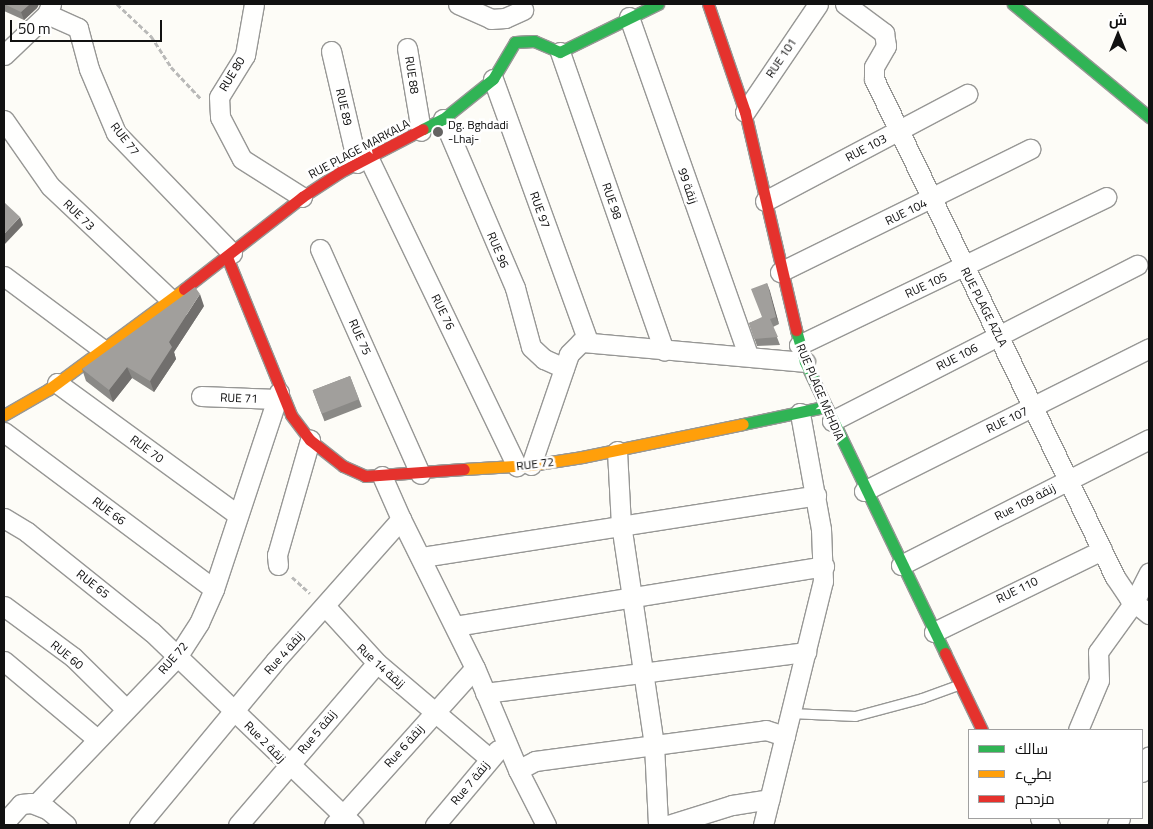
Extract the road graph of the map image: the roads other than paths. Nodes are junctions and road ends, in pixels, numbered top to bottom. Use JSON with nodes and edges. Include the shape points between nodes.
{"nodes":[{"id":1,"x":254,"y":4,"type":"edge"},
{"id":2,"x":458,"y":4,"type":"edge"},
{"id":3,"x":658,"y":4,"type":"edge"},
{"id":4,"x":708,"y":4,"type":"edge"},
{"id":5,"x":818,"y":4,"type":"edge"},
{"id":6,"x":845,"y":4,"type":"edge"},
{"id":7,"x":1013,"y":4,"type":"edge"},
{"id":8,"x":523,"y":7,"type":"edge"},
{"id":9,"x":49,"y":9,"type":"edge"},
{"id":10,"x":629,"y":17,"type":"junction"},
{"id":11,"x":521,"y":40,"type":"junction"},
{"id":12,"x":408,"y":48,"type":"dead end"},
{"id":13,"x":331,"y":51,"type":"dead end"},
{"id":14,"x":560,"y":52,"type":"junction"},
{"id":15,"x":4,"y":55,"type":"edge"},
{"id":16,"x":493,"y":79,"type":"junction"},
{"id":17,"x":967,"y":94,"type":"dead end"},
{"id":18,"x":745,"y":112,"type":"junction"},
{"id":19,"x":1149,"y":117,"type":"edge"},
{"id":20,"x":443,"y":119,"type":"junction"},
{"id":21,"x":4,"y":120,"type":"edge"},
{"id":22,"x":900,"y":130,"type":"junction"},
{"id":23,"x":421,"y":132,"type":"junction"},
{"id":24,"x":1030,"y":149,"type":"dead end"},
{"id":25,"x":363,"y":161,"type":"junction"},
{"id":26,"x":1106,"y":196,"type":"dead end"},
{"id":27,"x":302,"y":197,"type":"junction"},
{"id":28,"x":932,"y":199,"type":"junction"},
{"id":29,"x":765,"y":201,"type":"junction"},
{"id":30,"x":320,"y":249,"type":"dead end"},
{"id":31,"x":230,"y":255,"type":"junction"},
{"id":32,"x":1137,"y":265,"type":"dead end"},
{"id":33,"x":964,"y":267,"type":"junction"},
{"id":34,"x":780,"y":272,"type":"junction"},
{"id":35,"x":4,"y":276,"type":"edge"},
{"id":36,"x":169,"y":298,"type":"junction"},
{"id":37,"x":999,"y":336,"type":"junction"},
{"id":38,"x":588,"y":341,"type":"junction"},
{"id":39,"x":1149,"y":348,"type":"edge"},
{"id":40,"x":102,"y":349,"type":"junction"},
{"id":41,"x":664,"y":350,"type":"junction"},
{"id":42,"x":802,"y":354,"type":"junction"},
{"id":43,"x":748,"y":355,"type":"junction"},
{"id":44,"x":564,"y":368,"type":"junction"},
{"id":45,"x":57,"y":382,"type":"junction"},
{"id":46,"x":278,"y":395,"type":"junction"},
{"id":47,"x":201,"y":396,"type":"dead end"},
{"id":48,"x":1034,"y":406,"type":"junction"},
{"id":49,"x":800,"y":413,"type":"junction"},
{"id":50,"x":828,"y":414,"type":"junction"},
{"id":51,"x":4,"y":415,"type":"edge"},
{"id":52,"x":4,"y":432,"type":"edge"},
{"id":53,"x":310,"y":440,"type":"junction"},
{"id":54,"x":1149,"y":440,"type":"edge"},
{"id":55,"x":617,"y":451,"type":"junction"},
{"id":56,"x":524,"y":465,"type":"junction"},
{"id":57,"x":420,"y":474,"type":"junction"},
{"id":58,"x":382,"y":476,"type":"junction"},
{"id":59,"x":1068,"y":480,"type":"junction"},
{"id":60,"x":864,"y":491,"type":"junction"},
{"id":61,"x":816,"y":495,"type":"junction"},
{"id":62,"x":238,"y":515,"type":"junction"},
{"id":63,"x":4,"y":518,"type":"edge"},
{"id":64,"x":401,"y":519,"type":"junction"},
{"id":65,"x":621,"y":524,"type":"junction"},
{"id":66,"x":1102,"y":550,"type":"junction"},
{"id":67,"x":422,"y":557,"type":"junction"},
{"id":68,"x":901,"y":565,"type":"junction"},
{"id":69,"x":278,"y":566,"type":"road end"},
{"id":70,"x":824,"y":566,"type":"junction"},
{"id":71,"x":1149,"y":573,"type":"edge"},
{"id":72,"x":214,"y":589,"type":"junction"},
{"id":73,"x":633,"y":597,"type":"junction"},
{"id":74,"x":1134,"y":602,"type":"junction"},
{"id":75,"x":4,"y":606,"type":"edge"},
{"id":76,"x":325,"y":606,"type":"junction"},
{"id":77,"x":1149,"y":614,"type":"edge"},
{"id":78,"x":455,"y":626,"type":"junction"},
{"id":79,"x":934,"y":632,"type":"junction"},
{"id":80,"x":806,"y":652,"type":"junction"},
{"id":81,"x":177,"y":657,"type":"junction"},
{"id":82,"x":4,"y":661,"type":"edge"},
{"id":83,"x":377,"y":663,"type":"junction"},
{"id":84,"x":475,"y":668,"type":"junction"},
{"id":85,"x":642,"y":672,"type":"junction"},
{"id":86,"x":959,"y":684,"type":"junction"},
{"id":87,"x":485,"y":693,"type":"junction"},
{"id":88,"x":126,"y":709,"type":"junction"},
{"id":89,"x":234,"y":710,"type":"junction"},
{"id":90,"x":790,"y":712,"type":"junction"},
{"id":91,"x":434,"y":713,"type":"junction"},
{"id":92,"x":982,"y":729,"type":"edge"},
{"id":93,"x":1078,"y":729,"type":"edge"},
{"id":94,"x":785,"y":736,"type":"junction"},
{"id":95,"x":97,"y":739,"type":"junction"},
{"id":96,"x":506,"y":741,"type":"junction"},
{"id":97,"x":654,"y":745,"type":"junction"},
{"id":98,"x":1149,"y":756,"type":"edge"},
{"id":99,"x":490,"y":759,"type":"junction"},
{"id":100,"x":289,"y":766,"type":"junction"},
{"id":101,"x":518,"y":770,"type":"junction"},
{"id":102,"x":1143,"y":770,"type":"edge"},
{"id":103,"x":770,"y":799,"type":"junction"},
{"id":104,"x":29,"y":804,"type":"junction"},
{"id":105,"x":343,"y":822,"type":"edge"},
{"id":106,"x":4,"y":823,"type":"edge"},
{"id":107,"x":542,"y":823,"type":"edge"},
{"id":108,"x":66,"y":825,"type":"edge"},
{"id":109,"x":139,"y":825,"type":"edge"},
{"id":110,"x":238,"y":825,"type":"edge"},
{"id":111,"x":435,"y":825,"type":"edge"},
{"id":112,"x":658,"y":825,"type":"edge"},
{"id":113,"x":668,"y":825,"type":"edge"},
{"id":114,"x":763,"y":825,"type":"edge"}],
"edges":[{"from":1,"to":27,"type":"street","name":"RUE 80","via":[[244,55],[219,96],[220,116],[242,158]]},
{"from":2,"to":8,"type":"street","via":[[491,19],[505,18]]},
{"from":3,"to":10,"type":"street"},
{"from":4,"to":18,"type":"street","name":"RUE PLAGE MEHDIA"},
{"from":5,"to":18,"type":"street","name":"RUE 101"},
{"from":6,"to":22,"type":"street","name":"RUE PLAGE AZLA","via":[[884,32],[886,46],[874,67],[874,76]]},
{"from":7,"to":19,"type":"street"},
{"from":8,"to":11,"type":"street"},
{"from":9,"to":15,"type":"street"},
{"from":9,"to":31,"type":"street","name":"RUE 77","via":[[78,28],[89,69],[116,133]]},
{"from":10,"to":14,"type":"street"},
{"from":10,"to":43,"type":"street","name":"زنقة 99"},
{"from":11,"to":14,"type":"street","via":[[534,41]]},
{"from":11,"to":16,"type":"street","name":"RUE PLAGE MARKALA","via":[[510,46]]},
{"from":12,"to":23,"type":"street","name":"RUE 88"},
{"from":13,"to":25,"type":"street","name":"RUE 89"},
{"from":14,"to":41,"type":"street","name":"RUE 98"},
{"from":16,"to":20,"type":"street","name":"RUE PLAGE MARKALA"},
{"from":16,"to":38,"type":"street","name":"RUE 97"},
{"from":17,"to":22,"type":"street","name":"RUE 103"},
{"from":18,"to":29,"type":"street","name":"RUE PLAGE MEHDIA"},
{"from":20,"to":23,"type":"street","name":"RUE PLAGE MARKALA"},
{"from":20,"to":44,"type":"street","name":"RUE 96","via":[[515,288],[531,347],[544,359]]},
{"from":21,"to":36,"type":"street","name":"RUE 73","via":[[50,186]]},
{"from":22,"to":28,"type":"street","name":"RUE PLAGE AZLA"},
{"from":22,"to":29,"type":"street","name":"RUE 103"},
{"from":23,"to":25,"type":"street","name":"RUE PLAGE MARKALA"},
{"from":24,"to":28,"type":"street","name":"RUE 104"},
{"from":25,"to":27,"type":"street","name":"RUE PLAGE MARKALA"},
{"from":25,"to":56,"type":"street","name":"RUE 76"},
{"from":26,"to":33,"type":"street","name":"RUE 105"},
{"from":27,"to":31,"type":"street","name":"RUE PLAGE MARKALA"},
{"from":28,"to":33,"type":"street","name":"RUE PLAGE AZLA"},
{"from":28,"to":34,"type":"street","name":"RUE 104"},
{"from":29,"to":34,"type":"street","name":"RUE PLAGE MEHDIA"},
{"from":30,"to":57,"type":"street","name":"RUE 75"},
{"from":31,"to":36,"type":"street","name":"RUE PLAGE MARKALA"},
{"from":31,"to":46,"type":"street","name":"RUE 72"},
{"from":32,"to":37,"type":"street","name":"RUE 106"},
{"from":33,"to":37,"type":"street","name":"RUE PLAGE AZLA"},
{"from":33,"to":42,"type":"street","name":"RUE 105"},
{"from":34,"to":42,"type":"street","name":"RUE PLAGE MEHDIA"},
{"from":35,"to":40,"type":"street"},
{"from":36,"to":40,"type":"street","name":"RUE PLAGE MARKALA","via":[[130,331]]},
{"from":37,"to":48,"type":"street","name":"RUE PLAGE AZLA"},
{"from":37,"to":50,"type":"street","name":"RUE 106"},
{"from":38,"to":41,"type":"street"},
{"from":38,"to":44,"type":"street","via":[[572,350]]},
{"from":39,"to":48,"type":"street","name":"RUE 107"},
{"from":40,"to":45,"type":"street","name":"RUE PLAGE MARKALA"},
{"from":41,"to":43,"type":"street"},
{"from":42,"to":43,"type":"street"},
{"from":42,"to":50,"type":"street","name":"RUE PLAGE MEHDIA"},
{"from":44,"to":56,"type":"street"},
{"from":45,"to":51,"type":"street","name":"RUE PLAGE MARKALA"},
{"from":45,"to":62,"type":"street","name":"RUE 70"},
{"from":46,"to":47,"type":"street","name":"RUE 71"},
{"from":46,"to":53,"type":"street","name":"RUE 72"},
{"from":46,"to":62,"type":"street","name":"RUE 72"},
{"from":48,"to":59,"type":"street","name":"RUE PLAGE AZLA"},
{"from":48,"to":60,"type":"street","name":"RUE 107"},
{"from":49,"to":50,"type":"street","name":"RUE 72"},
{"from":49,"to":55,"type":"street","name":"RUE 72"},
{"from":49,"to":61,"type":"street"},
{"from":50,"to":60,"type":"street","name":"RUE PLAGE MEHDIA"},
{"from":52,"to":72,"type":"street","name":"RUE 66"},
{"from":53,"to":58,"type":"street","name":"RUE 72","via":[[350,471],[365,476]]},
{"from":53,"to":69,"type":"street","via":[[276,555]]},
{"from":54,"to":59,"type":"street","name":"Rue 109 زنقة"},
{"from":55,"to":56,"type":"street","name":"RUE 72"},
{"from":55,"to":65,"type":"street"},
{"from":56,"to":57,"type":"street","name":"RUE 72"},
{"from":57,"to":58,"type":"street","name":"RUE 72"},
{"from":58,"to":64,"type":"street"},
{"from":59,"to":66,"type":"street","name":"RUE PLAGE AZLA"},
{"from":59,"to":68,"type":"street","name":"Rue 109 زنقة"},
{"from":60,"to":68,"type":"street","name":"RUE PLAGE MEHDIA"},
{"from":61,"to":65,"type":"street"},
{"from":61,"to":70,"type":"street"},
{"from":62,"to":72,"type":"street","name":"RUE 72"},
{"from":63,"to":81,"type":"street","name":"RUE 65","via":[[102,591]]},
{"from":64,"to":67,"type":"street"},
{"from":64,"to":76,"type":"street","name":"Rue 4 زنقة"},
{"from":65,"to":67,"type":"street"},
{"from":65,"to":73,"type":"street"},
{"from":66,"to":74,"type":"street","name":"RUE PLAGE AZLA","via":[[1115,577]]},
{"from":66,"to":79,"type":"street","name":"RUE 110"},
{"from":67,"to":78,"type":"street"},
{"from":68,"to":79,"type":"street","name":"RUE PLAGE MEHDIA"},
{"from":70,"to":73,"type":"street"},
{"from":70,"to":80,"type":"street","via":[[820,599]]},
{"from":71,"to":74,"type":"street"},
{"from":72,"to":81,"type":"street","name":"RUE 72","via":[[199,623]]},
{"from":73,"to":78,"type":"street"},
{"from":73,"to":85,"type":"street"},
{"from":74,"to":77,"type":"street","name":"RUE PLAGE AZLA"},
{"from":74,"to":93,"type":"street","via":[[1098,652],[1099,680]]},
{"from":75,"to":88,"type":"street","name":"RUE 60","via":[[73,657]]},
{"from":76,"to":83,"type":"street","name":"Rue 14 زنقة"},
{"from":76,"to":89,"type":"street","name":"Rue 4 زنقة"},
{"from":78,"to":84,"type":"street"},
{"from":79,"to":86,"type":"street","name":"RUE PLAGE MEHDIA"},
{"from":80,"to":85,"type":"street"},
{"from":80,"to":90,"type":"street"},
{"from":81,"to":88,"type":"street","name":"RUE 72"},
{"from":81,"to":89,"type":"street","name":"Rue 2 زنقة"},
{"from":82,"to":95,"type":"street"},
{"from":83,"to":91,"type":"street","name":"Rue 14 زنقة"},
{"from":83,"to":100,"type":"street","name":"Rue 5 زنقة"},
{"from":84,"to":87,"type":"street"},
{"from":84,"to":91,"type":"street","name":"Rue 6 زنقة"},
{"from":85,"to":87,"type":"street"},
{"from":85,"to":97,"type":"street"},
{"from":86,"to":90,"type":"lane","via":[[855,716]]},
{"from":86,"to":92,"type":"street","name":"RUE PLAGE MEHDIA"},
{"from":87,"to":96,"type":"street"},
{"from":88,"to":95,"type":"street","name":"RUE 72"},
{"from":89,"to":100,"type":"street","name":"Rue 2 زنقة"},
{"from":89,"to":109,"type":"street","name":"Rue 4 زنقة"},
{"from":90,"to":94,"type":"street"},
{"from":91,"to":99,"type":"street","name":"Rue 14 زنقة"},
{"from":91,"to":105,"type":"street","name":"Rue 6 زنقة"},
{"from":94,"to":97,"type":"street","via":[[766,730]]},
{"from":94,"to":103,"type":"street"},
{"from":95,"to":104,"type":"street","name":"RUE 72"},
{"from":96,"to":99,"type":"street","name":"Rue 7 زنقة"},
{"from":96,"to":101,"type":"street"},
{"from":97,"to":101,"type":"street","via":[[535,761]]},
{"from":97,"to":112,"type":"street"},
{"from":98,"to":102,"type":"street"},
{"from":99,"to":111,"type":"street","name":"Rue 7 زنقة"},
{"from":100,"to":105,"type":"street","name":"Rue 2 زنقة"},
{"from":100,"to":110,"type":"street","name":"Rue 5 زنقة"},
{"from":101,"to":107,"type":"street"},
{"from":103,"to":113,"type":"street","via":[[732,805]]},
{"from":103,"to":114,"type":"street"},
{"from":104,"to":106,"type":"street","name":"RUE 72"},
{"from":104,"to":108,"type":"street"}]}
